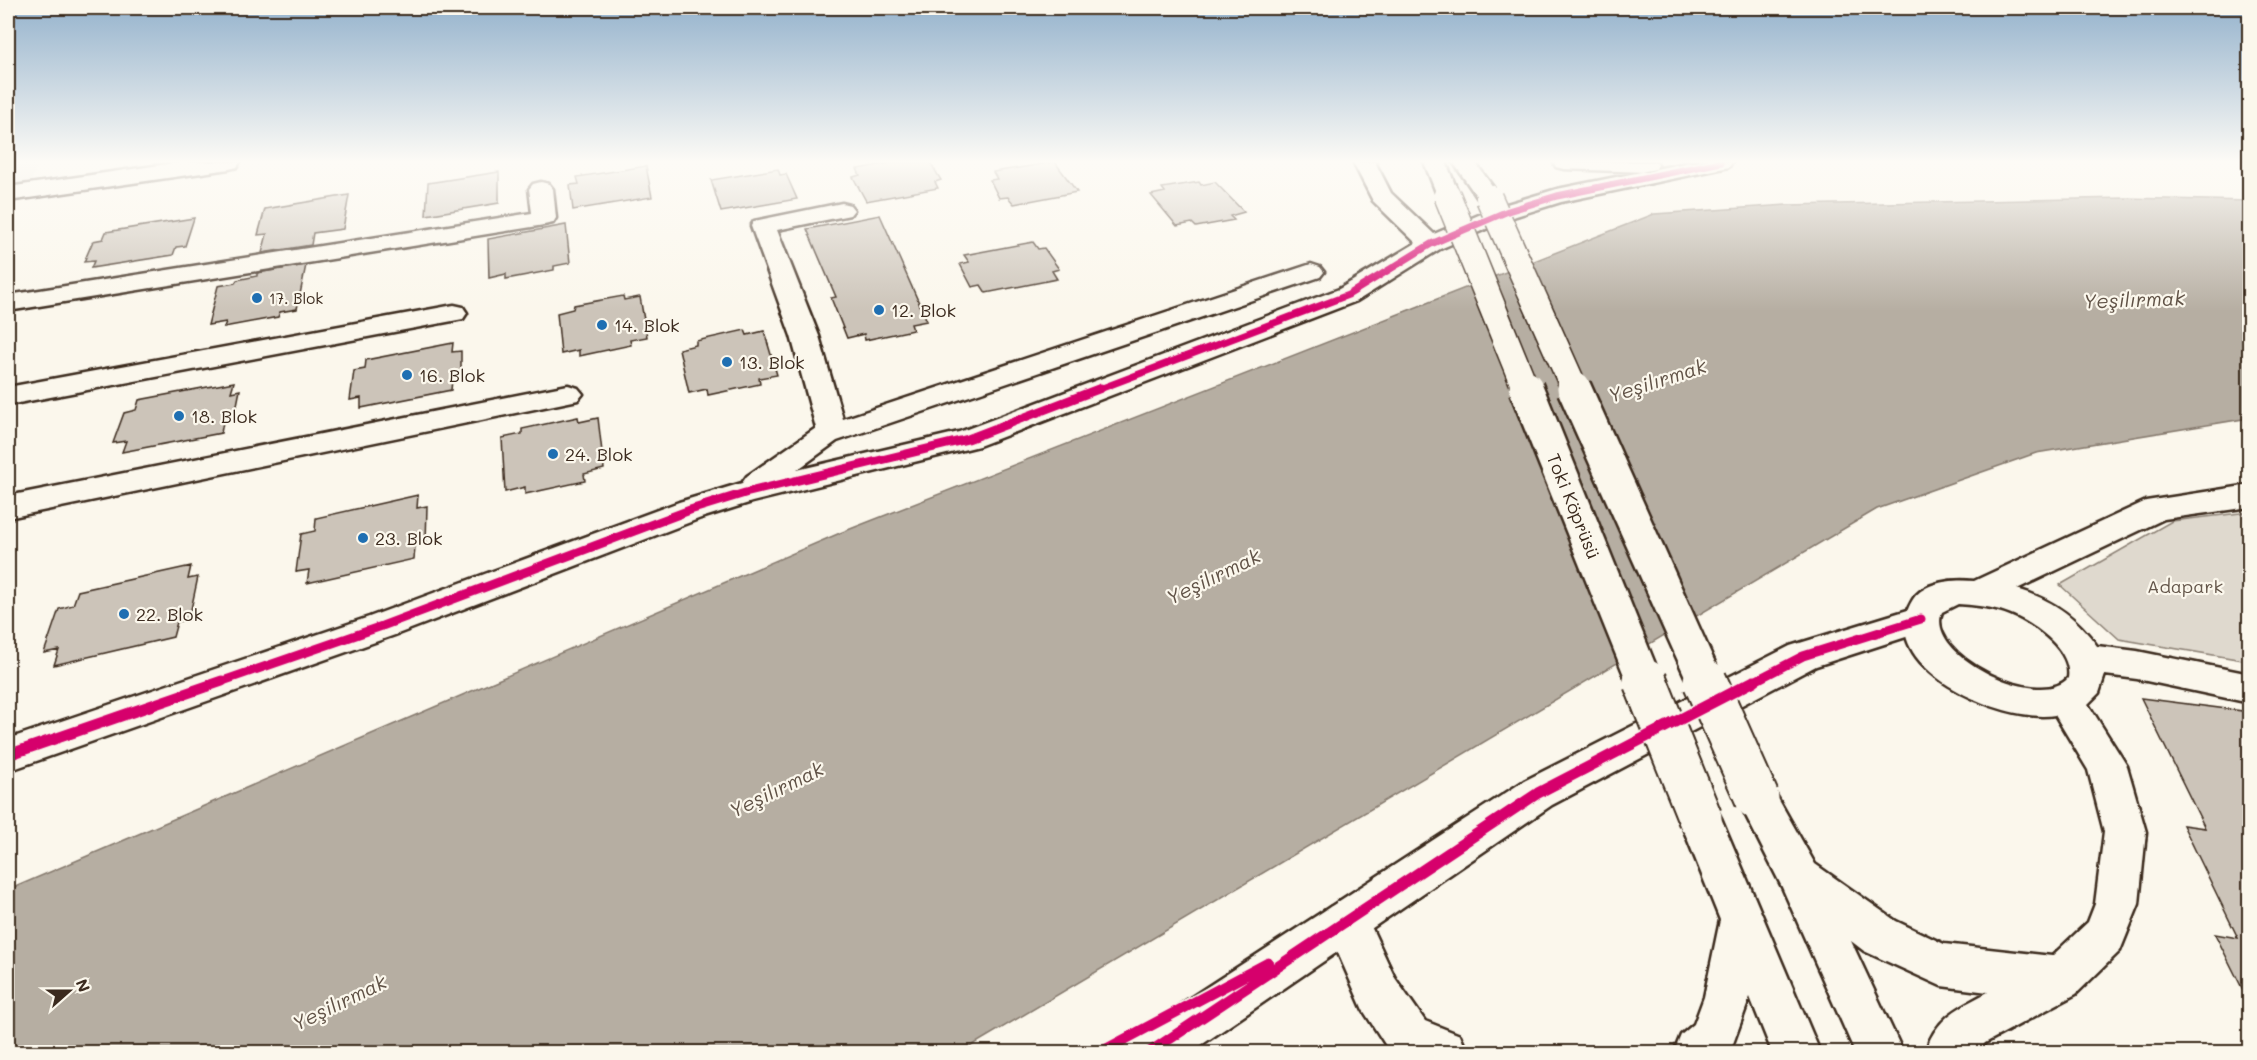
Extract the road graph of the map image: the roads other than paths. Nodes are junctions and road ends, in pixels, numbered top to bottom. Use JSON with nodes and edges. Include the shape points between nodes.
{"nodes":[{"id":1,"x":544,"y":211,"type":"edge"},
{"id":2,"x":835,"y":211,"type":"edge"},
{"id":3,"x":1398,"y":211,"type":"edge"},
{"id":4,"x":1454,"y":211,"type":"edge"},
{"id":5,"x":1495,"y":211,"type":"edge"},
{"id":6,"x":1507,"y":211,"type":"edge"},
{"id":7,"x":1431,"y":244,"type":"junction"},
{"id":8,"x":1311,"y":272,"type":"dead end"},
{"id":9,"x":8,"y":303,"type":"edge"},
{"id":10,"x":454,"y":313,"type":"dead end"},
{"id":11,"x":568,"y":394,"type":"dead end"},
{"id":12,"x":8,"y":396,"type":"edge"},
{"id":13,"x":832,"y":433,"type":"junction"},
{"id":14,"x":745,"y":493,"type":"junction"},
{"id":15,"x":2250,"y":496,"type":"edge"},
{"id":16,"x":8,"y":507,"type":"edge"},
{"id":17,"x":1981,"y":592,"type":"junction"},
{"id":18,"x":1921,"y":619,"type":"junction"},
{"id":19,"x":2085,"y":658,"type":"junction"},
{"id":20,"x":2250,"y":689,"type":"edge"},
{"id":21,"x":2065,"y":700,"type":"junction"},
{"id":22,"x":8,"y":755,"type":"edge"},
{"id":23,"x":1800,"y":878,"type":"junction"},
{"id":24,"x":1742,"y":920,"type":"junction"},
{"id":25,"x":1346,"y":921,"type":"junction"},
{"id":26,"x":2060,"y":979,"type":"junction"},
{"id":27,"x":1150,"y":1053,"type":"edge"},
{"id":28,"x":1443,"y":1053,"type":"edge"},
{"id":29,"x":1698,"y":1053,"type":"edge"},
{"id":30,"x":1796,"y":1053,"type":"edge"},
{"id":31,"x":1879,"y":1053,"type":"edge"},
{"id":32,"x":1949,"y":1053,"type":"edge"}],
"edges":[{"from":1,"to":9,"type":"street","via":[[544,218]]},
{"from":2,"to":13,"type":"street","via":[[763,226],[805,336]]},
{"from":3,"to":7,"type":"street"},
{"from":4,"to":24,"type":"street","name":"Toki Köprüsü","bridge":true},
{"from":5,"to":23,"type":"street","bridge":true,"via":[[1757,798]]},
{"from":6,"to":7,"type":"street"},
{"from":7,"to":14,"type":"street","via":[[1348,295],[968,439]]},
{"from":8,"to":13,"type":"street"},
{"from":10,"to":12,"type":"street"},
{"from":11,"to":16,"type":"street"},
{"from":13,"to":14,"type":"street"},
{"from":14,"to":22,"type":"street","via":[[382,626]]},
{"from":15,"to":17,"type":"street","via":[[2157,509]]},
{"from":17,"to":18,"type":"street","via":[[1939,596],[1926,606]]},
{"from":17,"to":19,"type":"street","via":[[2033,609],[2062,629]]},
{"from":18,"to":21,"type":"street","via":[[1924,636],[1936,655],[1983,688],[2012,699],[2041,703]]},
{"from":18,"to":25,"type":"street","via":[[1803,656],[1538,793]]},
{"from":19,"to":20,"type":"street"},
{"from":19,"to":21,"type":"street","via":[[2089,677],[2081,691]]},
{"from":21,"to":26,"type":"street","via":[[2107,766],[2125,832],[2117,904],[2104,936]]},
{"from":23,"to":26,"type":"street","via":[[1880,936],[1941,965]]},
{"from":23,"to":31,"type":"street"},
{"from":24,"to":29,"type":"street","via":[[1727,997],[1712,1039]]},
{"from":24,"to":30,"type":"street","name":"Toki Köprüsü"},
{"from":25,"to":27,"type":"street"},
{"from":25,"to":28,"type":"street","via":[[1379,994],[1408,1038]]},
{"from":26,"to":32,"type":"street","via":[[1968,1027]]}]}
